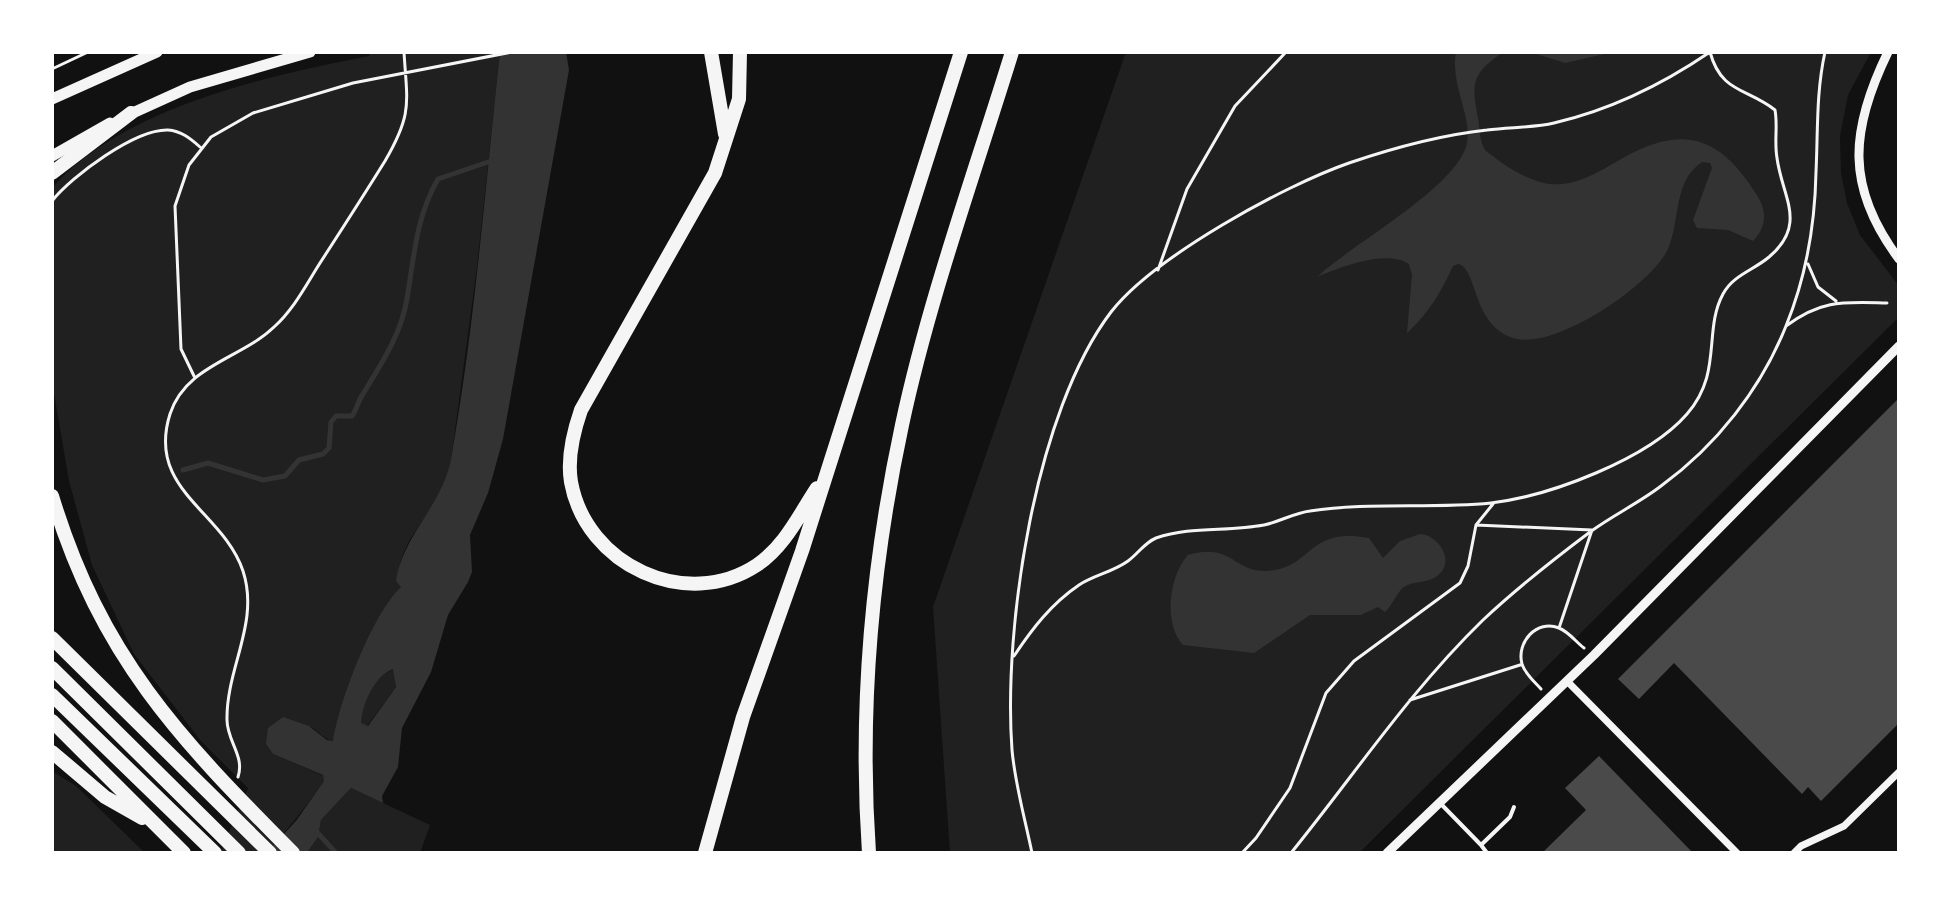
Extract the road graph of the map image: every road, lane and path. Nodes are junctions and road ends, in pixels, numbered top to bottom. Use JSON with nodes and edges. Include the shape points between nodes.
{"nodes":[{"id":1,"x":88,"y":52,"type":"edge"},
{"id":2,"x":157,"y":52,"type":"edge"},
{"id":3,"x":310,"y":52,"type":"edge"},
{"id":4,"x":404,"y":52,"type":"edge"},
{"id":5,"x":512,"y":52,"type":"edge"},
{"id":6,"x":711,"y":52,"type":"edge"},
{"id":7,"x":740,"y":52,"type":"edge"},
{"id":8,"x":961,"y":52,"type":"edge"},
{"id":9,"x":1012,"y":52,"type":"edge"},
{"id":10,"x":1286,"y":52,"type":"edge"},
{"id":11,"x":1710,"y":52,"type":"edge"},
{"id":12,"x":1825,"y":52,"type":"edge"},
{"id":13,"x":1888,"y":52,"type":"edge"},
{"id":14,"x":52,"y":69,"type":"edge"},
{"id":15,"x":52,"y":99,"type":"edge"},
{"id":16,"x":131,"y":113,"type":"junction"},
{"id":17,"x":726,"y":143,"type":"junction"},
{"id":18,"x":201,"y":148,"type":"junction"},
{"id":19,"x":52,"y":156,"type":"edge"},
{"id":20,"x":52,"y":173,"type":"edge"},
{"id":21,"x":52,"y":201,"type":"edge"},
{"id":22,"x":1899,"y":259,"type":"edge"},
{"id":23,"x":1807,"y":260,"type":"junction"},
{"id":24,"x":1158,"y":270,"type":"junction"},
{"id":25,"x":1836,"y":301,"type":"junction"},
{"id":26,"x":1887,"y":303,"type":"dead end"},
{"id":27,"x":1786,"y":326,"type":"junction"},
{"id":28,"x":1899,"y":346,"type":"edge"},
{"id":29,"x":194,"y":376,"type":"junction"},
{"id":30,"x":827,"y":475,"type":"junction"},
{"id":31,"x":52,"y":496,"type":"edge"},
{"id":32,"x":1494,"y":503,"type":"junction"},
{"id":33,"x":1476,"y":525,"type":"junction"},
{"id":34,"x":1592,"y":530,"type":"junction"},
{"id":35,"x":1559,"y":628,"type":"junction"},
{"id":36,"x":52,"y":638,"type":"edge"},
{"id":37,"x":1594,"y":655,"type":"junction"},
{"id":38,"x":1011,"y":659,"type":"junction"},
{"id":39,"x":1522,"y":665,"type":"junction"},
{"id":40,"x":52,"y":668,"type":"edge"},
{"id":41,"x":1567,"y":681,"type":"junction"},
{"id":42,"x":52,"y":695,"type":"edge"},
{"id":43,"x":1550,"y":698,"type":"junction"},
{"id":44,"x":1406,"y":702,"type":"junction"},
{"id":45,"x":52,"y":721,"type":"edge"},
{"id":46,"x":52,"y":752,"type":"edge"},
{"id":47,"x":1899,"y":772,"type":"edge"},
{"id":48,"x":237,"y":781,"type":"dead end"},
{"id":49,"x":1440,"y":803,"type":"junction"},
{"id":50,"x":1514,"y":807,"type":"dead end"},
{"id":51,"x":160,"y":828,"type":"junction"},
{"id":52,"x":1481,"y":845,"type":"junction"},
{"id":53,"x":184,"y":853,"type":"edge"},
{"id":54,"x":215,"y":853,"type":"edge"},
{"id":55,"x":239,"y":853,"type":"edge"},
{"id":56,"x":270,"y":853,"type":"edge"},
{"id":57,"x":293,"y":853,"type":"edge"},
{"id":58,"x":705,"y":853,"type":"edge"},
{"id":59,"x":869,"y":853,"type":"edge"},
{"id":60,"x":1032,"y":853,"type":"edge"},
{"id":61,"x":1242,"y":853,"type":"edge"},
{"id":62,"x":1291,"y":853,"type":"edge"},
{"id":63,"x":1387,"y":853,"type":"edge"},
{"id":64,"x":1487,"y":853,"type":"edge"},
{"id":65,"x":1737,"y":853,"type":"edge"},
{"id":66,"x":1794,"y":853,"type":"edge"}],
"edges":[{"from":1,"to":14,"type":"path"},
{"from":2,"to":15,"type":"main road"},
{"from":3,"to":16,"type":"main road","via":[[190,87]]},
{"from":4,"to":29,"type":"path","via":[[409,98],[396,143],[287,314],[262,338]]},
{"from":5,"to":18,"type":"path","via":[[353,83],[239,119]]},
{"from":6,"to":17,"type":"highway"},
{"from":7,"to":17,"type":"highway","via":[[739,99]]},
{"from":8,"to":30,"type":"highway"},
{"from":9,"to":59,"type":"highway","via":[[919,359],[893,467],[879,552],[866,703]]},
{"from":10,"to":24,"type":"path","via":[[1235,106],[1187,189]]},
{"from":11,"to":24,"type":"path","via":[[1654,86],[1594,113],[1551,124],[1462,134],[1350,163],[1285,189]]},
{"from":11,"to":32,"type":"path","via":[[1735,91],[1775,110],[1779,175],[1792,219],[1785,242],[1723,293],[1706,383],[1688,413],[1665,435],[1639,453],[1578,480]]},
{"from":12,"to":23,"type":"path","via":[[1815,110],[1815,205]]},
{"from":13,"to":22,"type":"street","via":[[1870,89],[1857,154],[1864,195],[1880,233]]},
{"from":16,"to":19,"type":"main road"},
{"from":16,"to":20,"type":"highway"},
{"from":17,"to":30,"type":"highway","via":[[696,210],[581,410],[570,462],[576,500],[595,534],[627,565],[666,581],[698,583],[743,573],[770,555]]},
{"from":18,"to":21,"type":"path","via":[[181,133],[149,133],[80,173]]},
{"from":18,"to":29,"type":"path","via":[[179,187],[175,217],[181,349]]},
{"from":23,"to":25,"type":"path","via":[[1818,287]]},
{"from":23,"to":27,"type":"path"},
{"from":24,"to":38,"type":"path","via":[[1114,309],[1076,375],[1035,503],[1020,571]]},
{"from":25,"to":26,"type":"path"},
{"from":25,"to":27,"type":"path"},
{"from":27,"to":34,"type":"path","via":[[1730,422],[1662,486]]},
{"from":28,"to":37,"type":"street"},
{"from":29,"to":48,"type":"path","via":[[171,413],[167,451],[180,489],[224,535],[246,584],[247,623],[227,719],[240,758]]},
{"from":30,"to":58,"type":"highway","via":[[739,731]]},
{"from":31,"to":57,"type":"highway","via":[[112,639],[150,699],[195,754]]},
{"from":32,"to":33,"type":"path"},
{"from":32,"to":38,"type":"path","via":[[1349,507],[1307,511],[1264,525],[1177,531],[1151,540],[1127,562],[1079,585],[1039,619]]},
{"from":33,"to":34,"type":"path"},
{"from":33,"to":61,"type":"path","via":[[1460,583],[1354,661],[1326,693],[1290,788]]},
{"from":34,"to":35,"type":"path"},
{"from":34,"to":44,"type":"path","via":[[1485,619]]},
{"from":35,"to":37,"type":"path"},
{"from":35,"to":39,"type":"path","via":[[1542,627],[1529,635]]},
{"from":36,"to":56,"type":"highway"},
{"from":37,"to":41,"type":"street"},
{"from":38,"to":60,"type":"path","via":[[1013,754]]},
{"from":39,"to":43,"type":"path"},
{"from":39,"to":44,"type":"path"},
{"from":40,"to":55,"type":"highway"},
{"from":41,"to":43,"type":"street"},
{"from":41,"to":65,"type":"street"},
{"from":42,"to":54,"type":"highway"},
{"from":43,"to":49,"type":"street"},
{"from":44,"to":62,"type":"path"},
{"from":45,"to":51,"type":"highway"},
{"from":46,"to":51,"type":"highway","via":[[105,797]]},
{"from":47,"to":66,"type":"street","via":[[1844,826]]},
{"from":49,"to":52,"type":"lane"},
{"from":49,"to":63,"type":"street"},
{"from":50,"to":52,"type":"lane"},
{"from":51,"to":53,"type":"highway"},
{"from":52,"to":64,"type":"lane"}]}
